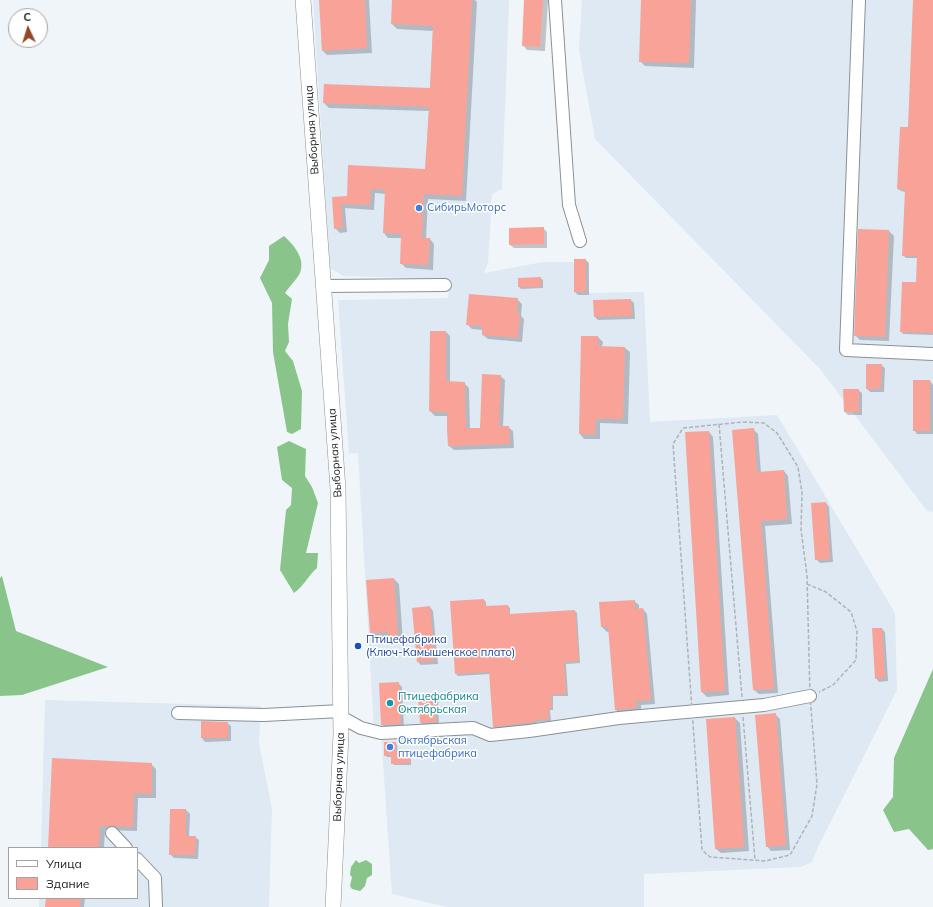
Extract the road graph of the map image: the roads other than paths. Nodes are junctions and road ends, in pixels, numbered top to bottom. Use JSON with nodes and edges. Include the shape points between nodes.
{"nodes":[{"id":1,"x":302,"y":0,"type":"edge"},
{"id":2,"x":555,"y":0,"type":"edge"},
{"id":3,"x":859,"y":0,"type":"edge"},
{"id":4,"x":580,"y":241,"type":"dead end"},
{"id":5,"x":445,"y":285,"type":"dead end"},
{"id":6,"x":323,"y":286,"type":"junction"},
{"id":7,"x":933,"y":354,"type":"edge"},
{"id":8,"x":810,"y":696,"type":"road end"},
{"id":9,"x":178,"y":713,"type":"dead end"},
{"id":10,"x":341,"y":714,"type":"junction"},
{"id":11,"x":112,"y":833,"type":"dead end"},
{"id":12,"x":125,"y":847,"type":"edge"},
{"id":13,"x":138,"y":860,"type":"edge"},
{"id":14,"x":156,"y":907,"type":"edge"},
{"id":15,"x":333,"y":907,"type":"edge"}],
"edges":[{"from":1,"to":6,"type":"main road","name":"Выборная улица"},
{"from":2,"to":4,"type":"lane","via":[[569,205]]},
{"from":3,"to":7,"type":"lane","via":[[846,350]]},
{"from":5,"to":6,"type":"lane"},
{"from":6,"to":10,"type":"main road","name":"Выборная улица","via":[[338,489]]},
{"from":8,"to":10,"type":"lane","via":[[764,704],[619,718],[490,735],[474,728],[381,733],[361,728]]},
{"from":9,"to":10,"type":"lane"},
{"from":10,"to":15,"type":"main road","name":"Выборная улица"},
{"from":11,"to":12,"type":"lane"},
{"from":13,"to":14,"type":"lane","via":[[155,878]]}]}
